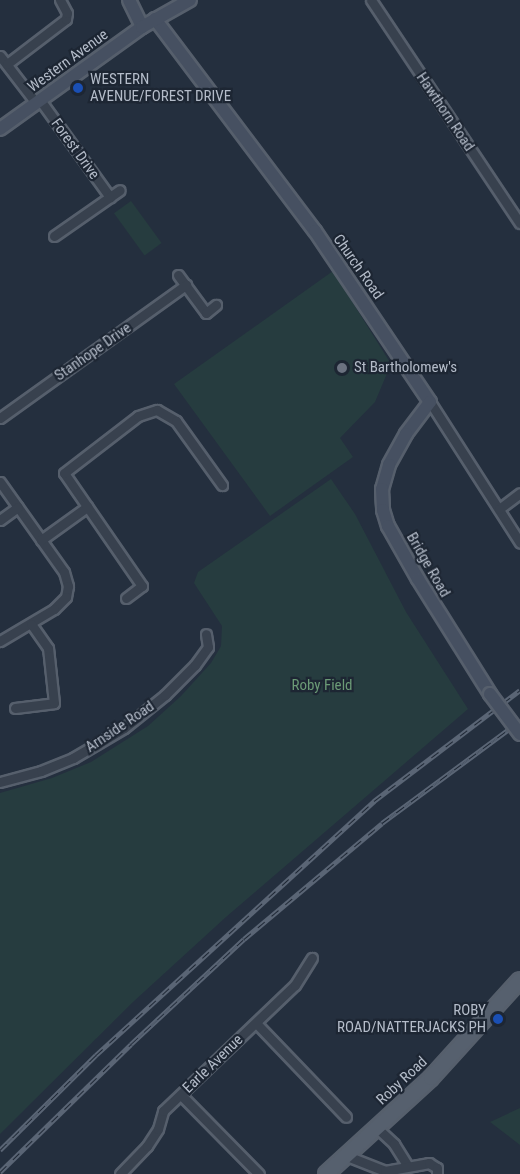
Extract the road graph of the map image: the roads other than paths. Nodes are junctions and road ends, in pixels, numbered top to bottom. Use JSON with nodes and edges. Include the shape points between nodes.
{"nodes":[{"id":1,"x":60,"y":0,"type":"edge"},
{"id":2,"x":129,"y":0,"type":"edge"},
{"id":3,"x":190,"y":0,"type":"edge"},
{"id":4,"x":371,"y":0,"type":"edge"},
{"id":5,"x":155,"y":19,"type":"junction"},
{"id":6,"x":142,"y":27,"type":"junction"},
{"id":7,"x":0,"y":56,"type":"edge"},
{"id":8,"x":7,"y":64,"type":"junction"},
{"id":9,"x":38,"y":102,"type":"junction"},
{"id":10,"x":0,"y":129,"type":"edge"},
{"id":11,"x":120,"y":190,"type":"dead end"},
{"id":12,"x":110,"y":197,"type":"junction"},
{"id":13,"x":520,"y":223,"type":"edge"},
{"id":14,"x":54,"y":237,"type":"dead end"},
{"id":15,"x":178,"y":274,"type":"dead end"},
{"id":16,"x":186,"y":285,"type":"junction"},
{"id":17,"x":216,"y":305,"type":"dead end"},
{"id":18,"x":430,"y":402,"type":"junction"},
{"id":19,"x":0,"y":418,"type":"edge"},
{"id":20,"x":0,"y":482,"type":"edge"},
{"id":21,"x":222,"y":485,"type":"dead end"},
{"id":22,"x":520,"y":493,"type":"edge"},
{"id":23,"x":18,"y":507,"type":"junction"},
{"id":24,"x":87,"y":507,"type":"junction"},
{"id":25,"x":499,"y":509,"type":"junction"},
{"id":26,"x":0,"y":520,"type":"edge"},
{"id":27,"x":41,"y":540,"type":"junction"},
{"id":28,"x":520,"y":543,"type":"edge"},
{"id":29,"x":126,"y":598,"type":"dead end"},
{"id":30,"x":31,"y":624,"type":"junction"},
{"id":31,"x":206,"y":634,"type":"dead end"},
{"id":32,"x":0,"y":641,"type":"edge"},
{"id":33,"x":15,"y":708,"type":"dead end"},
{"id":34,"x":520,"y":734,"type":"edge"},
{"id":35,"x":0,"y":782,"type":"edge"},
{"id":36,"x":312,"y":958,"type":"dead end"},
{"id":37,"x":520,"y":980,"type":"edge"},
{"id":38,"x":256,"y":1023,"type":"junction"},
{"id":39,"x":181,"y":1095,"type":"junction"},
{"id":40,"x":346,"y":1117,"type":"dead end"},
{"id":41,"x":376,"y":1128,"type":"junction"},
{"id":42,"x":347,"y":1156,"type":"junction"},
{"id":43,"x":407,"y":1165,"type":"junction"},
{"id":44,"x":120,"y":1174,"type":"edge"},
{"id":45,"x":258,"y":1174,"type":"edge"},
{"id":46,"x":326,"y":1174,"type":"edge"},
{"id":47,"x":437,"y":1174,"type":"edge"}],
"edges":[{"from":1,"to":8,"type":"street","via":[[68,13],[66,19]]},
{"from":2,"to":6,"type":"street"},
{"from":3,"to":5,"type":"street","name":"Western Avenue"},
{"from":4,"to":13,"type":"street","name":"Hawthorn Road"},
{"from":5,"to":6,"type":"street","name":"Western Avenue"},
{"from":5,"to":18,"type":"street","name":"Church Road","via":[[315,231]]},
{"from":6,"to":9,"type":"street","name":"Western Avenue"},
{"from":7,"to":8,"type":"street","name":"Forest Drive"},
{"from":8,"to":9,"type":"street","name":"Forest Drive"},
{"from":9,"to":10,"type":"street","name":"Western Avenue"},
{"from":9,"to":12,"type":"street","name":"Forest Drive"},
{"from":11,"to":12,"type":"street"},
{"from":12,"to":14,"type":"street"},
{"from":15,"to":16,"type":"street"},
{"from":16,"to":17,"type":"street","via":[[206,313]]},
{"from":16,"to":19,"type":"street","name":"Stanhope Drive"},
{"from":18,"to":25,"type":"street","name":"Church Road"},
{"from":18,"to":34,"type":"street","name":"Bridge Road","bridge":true,"via":[[389,465],[382,489],[383,510],[418,579],[490,694]]},
{"from":20,"to":23,"type":"street"},
{"from":21,"to":24,"type":"street","via":[[176,421],[157,410],[138,416],[64,473]]},
{"from":22,"to":25,"type":"street"},
{"from":23,"to":26,"type":"street"},
{"from":23,"to":27,"type":"street"},
{"from":24,"to":27,"type":"street"},
{"from":24,"to":29,"type":"street","via":[[142,586]]},
{"from":25,"to":28,"type":"street","name":"Church Road"},
{"from":27,"to":30,"type":"street","via":[[66,576],[68,590],[61,603]]},
{"from":30,"to":32,"type":"street"},
{"from":30,"to":33,"type":"street","via":[[48,648],[54,704]]},
{"from":31,"to":35,"type":"street","name":"Arnside Road","via":[[208,647],[195,665],[124,728],[65,761]]},
{"from":36,"to":38,"type":"street","name":"Earle Avenue","via":[[295,985]]},
{"from":37,"to":41,"type":"main road","name":"Roby Road","via":[[431,1078]]},
{"from":38,"to":39,"type":"street","name":"Earle Avenue"},
{"from":38,"to":40,"type":"street"},
{"from":39,"to":44,"type":"street","name":"Earle Avenue","via":[[163,1111],[147,1146]]},
{"from":39,"to":45,"type":"street"},
{"from":41,"to":42,"type":"main road","name":"Roby Road"},
{"from":41,"to":43,"type":"street","via":[[394,1144]]},
{"from":42,"to":43,"type":"street","via":[[385,1171]]},
{"from":42,"to":46,"type":"main road","name":"Roby Road"},
{"from":43,"to":47,"type":"street","via":[[429,1162],[437,1168]]}]}
